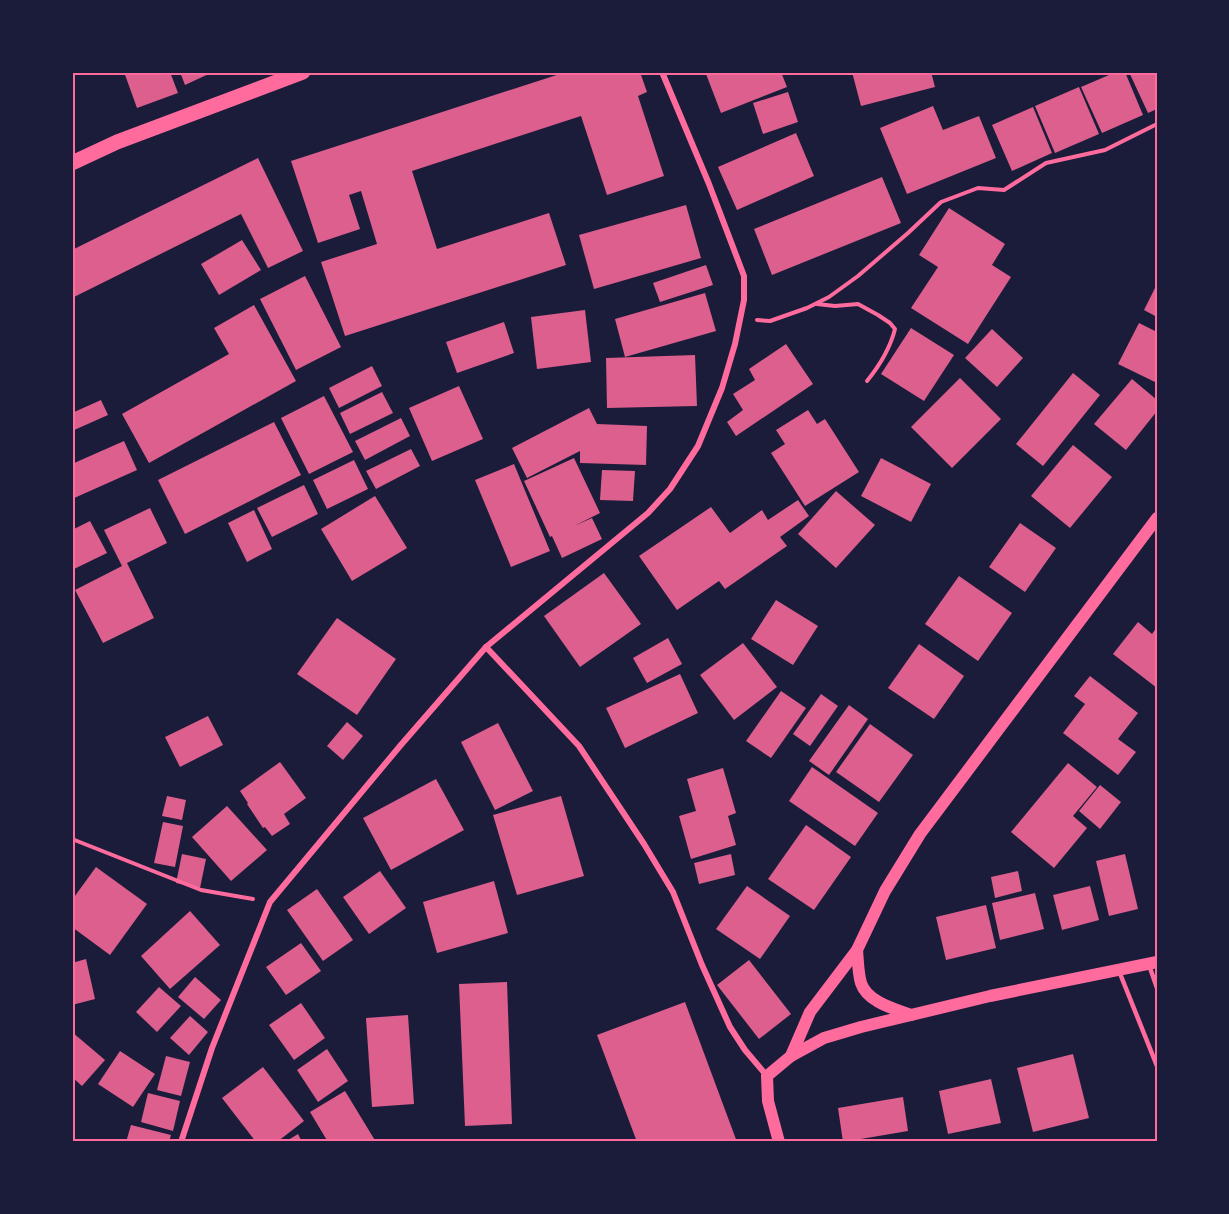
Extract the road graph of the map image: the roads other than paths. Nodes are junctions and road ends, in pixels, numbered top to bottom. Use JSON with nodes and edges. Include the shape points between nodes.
{"nodes":[{"id":1,"x":303,"y":72,"type":"edge"},
{"id":2,"x":662,"y":72,"type":"edge"},
{"id":3,"x":72,"y":163,"type":"edge"},
{"id":4,"x":1157,"y":518,"type":"edge"},
{"id":5,"x":486,"y":647,"type":"junction"},
{"id":6,"x":857,"y":950,"type":"junction"},
{"id":7,"x":1153,"y":963,"type":"edge"},
{"id":8,"x":1118,"y":969,"type":"junction"},
{"id":9,"x":1157,"y":987,"type":"edge"},
{"id":10,"x":911,"y":1016,"type":"junction"},
{"id":11,"x":791,"y":1056,"type":"junction"},
{"id":12,"x":1157,"y":1066,"type":"edge"},
{"id":13,"x":767,"y":1076,"type":"junction"},
{"id":14,"x":181,"y":1142,"type":"edge"},
{"id":15,"x":779,"y":1142,"type":"edge"}],
"edges":[{"from":1,"to":3,"type":"main road","via":[[117,142]]},
{"from":2,"to":5,"type":"street","via":[[744,276],[744,303],[722,388],[698,446],[670,489],[648,513]]},
{"from":4,"to":6,"type":"main road","via":[[920,834],[885,891]]},
{"from":5,"to":13,"type":"street","via":[[579,746],[612,795],[673,892],[730,1027]]},
{"from":5,"to":14,"type":"street","via":[[270,902],[212,1048]]},
{"from":6,"to":10,"type":"main road","via":[[866,993]]},
{"from":6,"to":11,"type":"main road","via":[[810,1012]]},
{"from":7,"to":8,"type":"main road"},
{"from":7,"to":9,"type":"lane"},
{"from":8,"to":10,"type":"main road"},
{"from":8,"to":12,"type":"lane"},
{"from":10,"to":11,"type":"main road","via":[[824,1038]]},
{"from":11,"to":13,"type":"main road"},
{"from":13,"to":15,"type":"main road","via":[[768,1101]]}]}
